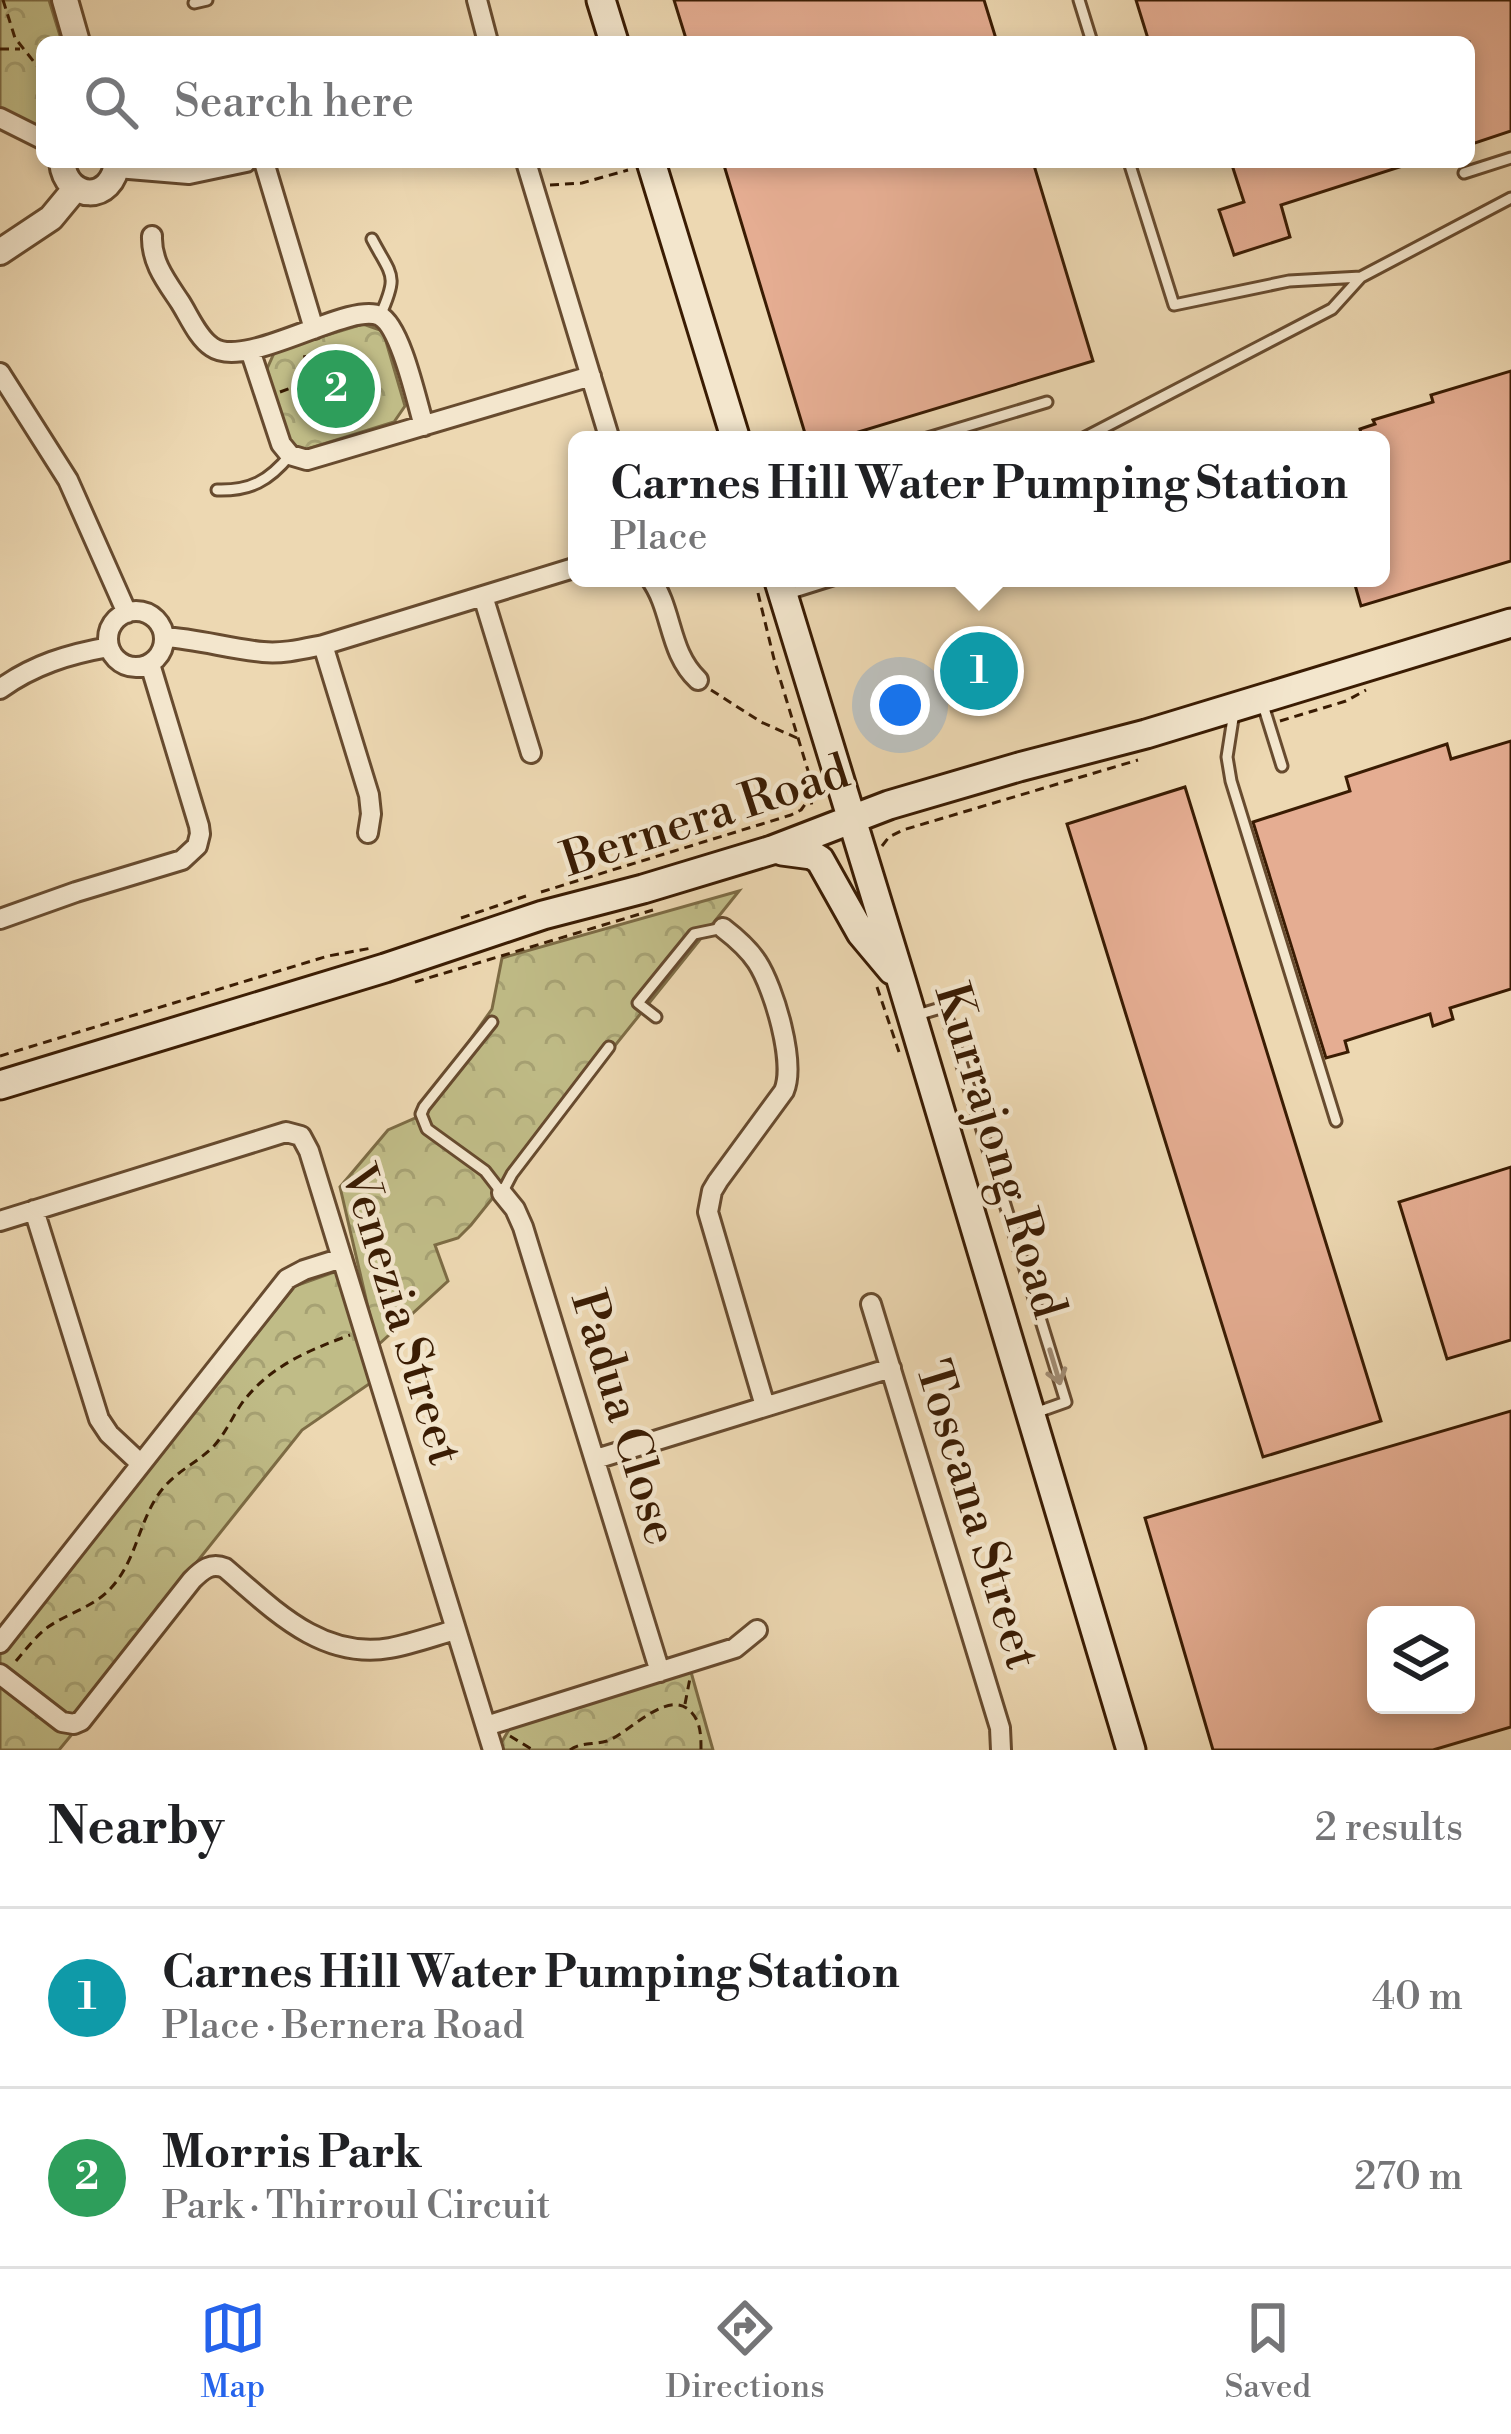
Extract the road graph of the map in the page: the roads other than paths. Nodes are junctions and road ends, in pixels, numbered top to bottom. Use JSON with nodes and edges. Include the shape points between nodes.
{"nodes":[{"id":1,"x":64,"y":0,"type":"edge"},
{"id":2,"x":207,"y":0,"type":"edge"},
{"id":3,"x":477,"y":0,"type":"edge"},
{"id":4,"x":601,"y":0,"type":"edge"},
{"id":5,"x":1079,"y":0,"type":"edge"},
{"id":6,"x":194,"y":3,"type":"dead end"},
{"id":7,"x":75,"y":36,"type":"edge"},
{"id":8,"x":486,"y":36,"type":"edge"},
{"id":9,"x":612,"y":36,"type":"edge"},
{"id":10,"x":1090,"y":36,"type":"edge"},
{"id":11,"x":0,"y":118,"type":"edge"},
{"id":12,"x":36,"y":136,"type":"edge"},
{"id":13,"x":1511,"y":158,"type":"edge"},
{"id":14,"x":63,"y":168,"type":"edge"},
{"id":15,"x":116,"y":168,"type":"edge"},
{"id":16,"x":132,"y":168,"type":"edge"},
{"id":17,"x":218,"y":168,"type":"edge"},
{"id":18,"x":265,"y":168,"type":"edge"},
{"id":19,"x":528,"y":168,"type":"edge"},
{"id":20,"x":641,"y":168,"type":"edge"},
{"id":21,"x":1132,"y":168,"type":"edge"},
{"id":22,"x":1464,"y":173,"type":"dead end"},
{"id":23,"x":75,"y":189,"type":"junction"},
{"id":24,"x":1511,"y":198,"type":"edge"},
{"id":25,"x":152,"y":236,"type":"dead end"},
{"id":26,"x":372,"y":238,"type":"dead end"},
{"id":27,"x":0,"y":252,"type":"edge"},
{"id":28,"x":1361,"y":277,"type":"junction"},
{"id":29,"x":380,"y":316,"type":"junction"},
{"id":30,"x":306,"y":331,"type":"junction"},
{"id":31,"x":250,"y":350,"type":"junction"},
{"id":32,"x":0,"y":373,"type":"edge"},
{"id":33,"x":591,"y":376,"type":"junction"},
{"id":34,"x":1047,"y":402,"type":"dead end"},
{"id":35,"x":424,"y":426,"type":"junction"},
{"id":36,"x":607,"y":431,"type":"edge"},
{"id":37,"x":733,"y":431,"type":"edge"},
{"id":38,"x":951,"y":431,"type":"edge"},
{"id":39,"x":1097,"y":431,"type":"edge"},
{"id":40,"x":290,"y":455,"type":"junction"},
{"id":41,"x":218,"y":490,"type":"dead end"},
{"id":42,"x":568,"y":570,"type":"edge"},
{"id":43,"x":655,"y":587,"type":"edge"},
{"id":44,"x":773,"y":589,"type":"edge"},
{"id":45,"x":483,"y":596,"type":"junction"},
{"id":46,"x":127,"y":613,"type":"junction"},
{"id":47,"x":1511,"y":623,"type":"edge"},
{"id":48,"x":164,"y":637,"type":"junction"},
{"id":49,"x":323,"y":645,"type":"junction"},
{"id":50,"x":109,"y":647,"type":"junction"},
{"id":51,"x":150,"y":664,"type":"junction"},
{"id":52,"x":698,"y":680,"type":"road end"},
{"id":53,"x":0,"y":689,"type":"edge"},
{"id":54,"x":1255,"y":710,"type":"junction"},
{"id":55,"x":531,"y":753,"type":"dead end"},
{"id":56,"x":1282,"y":766,"type":"dead end"},
{"id":57,"x":851,"y":819,"type":"junction"},
{"id":58,"x":368,"y":833,"type":"dead end"},
{"id":59,"x":772,"y":850,"type":"junction"},
{"id":60,"x":0,"y":920,"type":"edge"},
{"id":61,"x":723,"y":928,"type":"joint"},
{"id":62,"x":902,"y":983,"type":"junction"},
{"id":63,"x":656,"y":1017,"type":"dead end"},
{"id":64,"x":492,"y":1022,"type":"dead end"},
{"id":65,"x":609,"y":1047,"type":"dead end"},
{"id":66,"x":0,"y":1085,"type":"edge"},
{"id":67,"x":1336,"y":1121,"type":"dead end"},
{"id":68,"x":502,"y":1193,"type":"junction"},
{"id":69,"x":34,"y":1210,"type":"junction"},
{"id":70,"x":0,"y":1221,"type":"edge"},
{"id":71,"x":342,"y":1258,"type":"junction"},
{"id":72,"x":871,"y":1304,"type":"dead end"},
{"id":73,"x":891,"y":1368,"type":"junction"},
{"id":74,"x":765,"y":1406,"type":"junction"},
{"id":75,"x":596,"y":1459,"type":"junction"},
{"id":76,"x":141,"y":1464,"type":"junction"},
{"id":77,"x":455,"y":1630,"type":"junction"},
{"id":78,"x":757,"y":1630,"type":"dead end"},
{"id":79,"x":0,"y":1643,"type":"edge"},
{"id":80,"x":659,"y":1672,"type":"junction"},
{"id":81,"x":1,"y":1675,"type":"edge"},
{"id":82,"x":486,"y":1726,"type":"junction"},
{"id":83,"x":493,"y":1750,"type":"edge"},
{"id":84,"x":1001,"y":1750,"type":"edge"},
{"id":85,"x":1131,"y":1750,"type":"edge"}],
"edges":[{"from":1,"to":7,"type":"street"},
{"from":2,"to":6,"type":"lane"},
{"from":3,"to":8,"type":"street"},
{"from":4,"to":9,"type":"main road"},
{"from":5,"to":10,"type":"lane"},
{"from":11,"to":12,"type":"street"},
{"from":13,"to":22,"type":"lane"},
{"from":14,"to":23,"type":"street"},
{"from":15,"to":23,"type":"street","via":[[98,191]]},
{"from":16,"to":17,"type":"street"},
{"from":18,"to":30,"type":"street"},
{"from":19,"to":33,"type":"street"},
{"from":20,"to":37,"type":"main road"},
{"from":21,"to":28,"type":"lane","via":[[1174,305],[1289,281]]},
{"from":23,"to":27,"type":"street","via":[[51,218]]},
{"from":24,"to":28,"type":"lane"},
{"from":25,"to":31,"type":"street","via":[[157,266],[206,343],[228,353]]},
{"from":26,"to":29,"type":"lane","via":[[393,286]]},
{"from":28,"to":39,"type":"lane","via":[[1332,309]]},
{"from":29,"to":30,"type":"street"},
{"from":29,"to":35,"type":"street","via":[[396,335]]},
{"from":30,"to":31,"type":"street"},
{"from":31,"to":40,"type":"street"},
{"from":32,"to":46,"type":"street","via":[[68,481]]},
{"from":33,"to":35,"type":"street"},
{"from":33,"to":36,"type":"street"},
{"from":34,"to":38,"type":"lane"},
{"from":35,"to":40,"type":"street","via":[[316,459]]},
{"from":40,"to":41,"type":"lane","via":[[251,487]]},
{"from":42,"to":45,"type":"street"},
{"from":43,"to":52,"type":"street","via":[[682,661]]},
{"from":44,"to":57,"type":"main road","name":"Kurrajong Road"},
{"from":45,"to":49,"type":"street"},
{"from":45,"to":55,"type":"street"},
{"from":46,"to":48,"type":"street","via":[[146,613]]},
{"from":46,"to":50,"type":"street","via":[[110,628]]},
{"from":47,"to":54,"type":"main road","name":"Bernera Road"},
{"from":48,"to":49,"type":"street","via":[[271,653]]},
{"from":48,"to":51,"type":"street"},
{"from":49,"to":58,"type":"street","via":[[369,795]]},
{"from":50,"to":51,"type":"street","via":[[122,663]]},
{"from":50,"to":53,"type":"street","via":[[53,660]]},
{"from":51,"to":60,"type":"street","via":[[199,826],[197,847],[182,860]]},
{"from":54,"to":56,"type":"lane"},
{"from":54,"to":57,"type":"main road","name":"Bernera Road","via":[[997,773]]},
{"from":54,"to":67,"type":"lane","via":[[1227,757]]},
{"from":57,"to":59,"type":"main road","name":"Bernera Road"},
{"from":57,"to":62,"type":"main road","name":"Kurrajong Road"},
{"from":59,"to":62,"type":"main road","via":[[820,860],[861,933]]},
{"from":59,"to":66,"type":"main road","name":"Bernera Road"},
{"from":61,"to":63,"type":"lane","via":[[694,934],[638,1003]]},
{"from":61,"to":74,"type":"street","via":[[760,967],[789,1061],[788,1084],[718,1181],[708,1212]]},
{"from":62,"to":85,"type":"main road","name":"Kurrajong Road"},
{"from":64,"to":68,"type":"lane","via":[[422,1114],[427,1129]]},
{"from":65,"to":68,"type":"lane"},
{"from":68,"to":75,"type":"street","name":"Padua Close","via":[[523,1227]]},
{"from":69,"to":70,"type":"street","name":"Venezia Street"},
{"from":69,"to":71,"type":"street","name":"Venezia Street","via":[[295,1133],[310,1151]]},
{"from":69,"to":76,"type":"street","via":[[95,1411]]},
{"from":71,"to":76,"type":"street","via":[[287,1279]]},
{"from":71,"to":77,"type":"street","name":"Venezia Street"},
{"from":72,"to":73,"type":"street","name":"Toscana Street"},
{"from":73,"to":74,"type":"street"},
{"from":73,"to":84,"type":"street","name":"Toscana Street"},
{"from":74,"to":75,"type":"street"},
{"from":75,"to":80,"type":"street","name":"Padua Close"},
{"from":76,"to":79,"type":"street"},
{"from":77,"to":81,"type":"street","via":[[391,1648],[334,1644],[300,1630],[216,1565],[193,1580],[74,1724]]},
{"from":77,"to":82,"type":"street","name":"Venezia Street"},
{"from":78,"to":80,"type":"street","via":[[735,1648]]},
{"from":80,"to":82,"type":"street"},
{"from":82,"to":83,"type":"street","name":"Venezia Street"}]}
